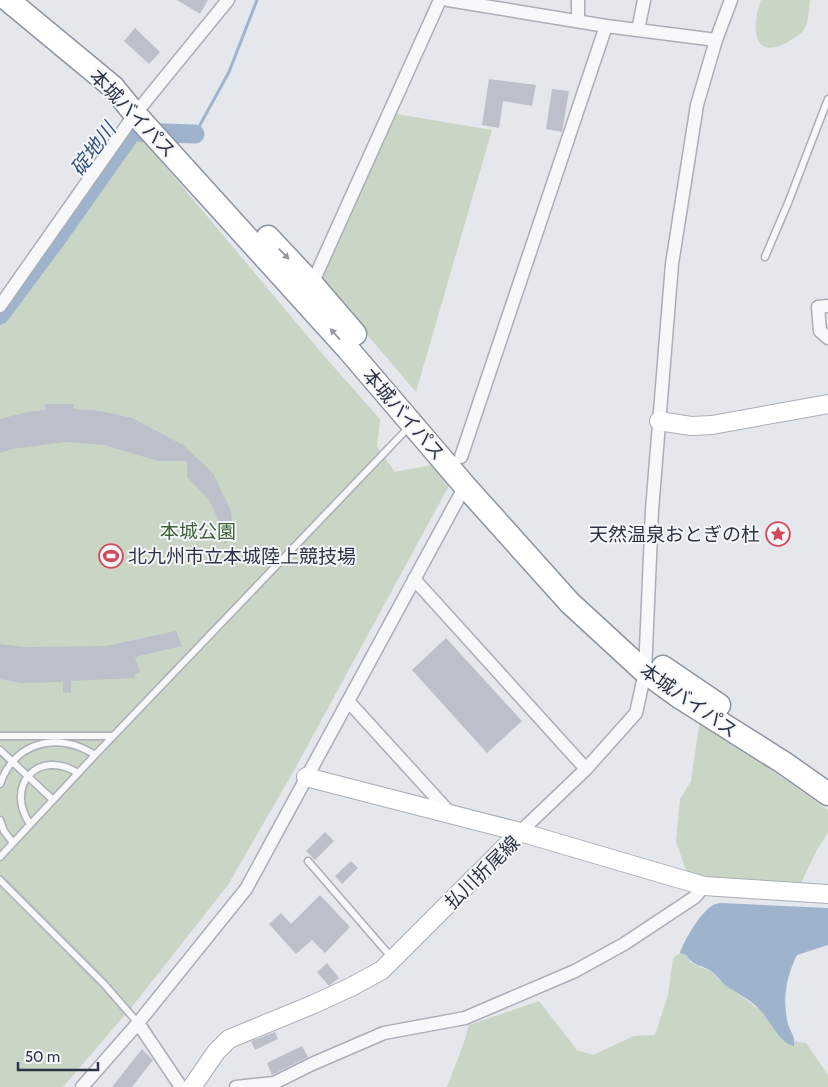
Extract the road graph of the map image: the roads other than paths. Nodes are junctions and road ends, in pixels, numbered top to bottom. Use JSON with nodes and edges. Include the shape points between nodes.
{"nodes":[{"id":1,"x":3,"y":0,"type":"edge"},
{"id":2,"x":8,"y":0,"type":"edge"},
{"id":3,"x":28,"y":0,"type":"edge"},
{"id":4,"x":228,"y":0,"type":"edge"},
{"id":5,"x":440,"y":0,"type":"edge"},
{"id":6,"x":454,"y":0,"type":"edge"},
{"id":7,"x":578,"y":0,"type":"edge"},
{"id":8,"x":644,"y":0,"type":"edge"},
{"id":9,"x":731,"y":0,"type":"edge"},
{"id":10,"x":0,"y":4,"type":"edge"},
{"id":11,"x":578,"y":20,"type":"junction"},
{"id":12,"x":606,"y":26,"type":"junction"},
{"id":13,"x":638,"y":30,"type":"junction"},
{"id":14,"x":716,"y":40,"type":"junction"},
{"id":15,"x":828,"y":99,"type":"edge"},
{"id":16,"x":140,"y":109,"type":"junction"},
{"id":17,"x":170,"y":140,"type":"junction"},
{"id":18,"x":765,"y":257,"type":"dead end"},
{"id":19,"x":312,"y":284,"type":"junction"},
{"id":20,"x":0,"y":306,"type":"edge"},
{"id":21,"x":828,"y":306,"type":"edge"},
{"id":22,"x":828,"y":338,"type":"edge"},
{"id":23,"x":828,"y":404,"type":"edge"},
{"id":24,"x":659,"y":420,"type":"junction"},
{"id":25,"x":412,"y":423,"type":"junction"},
{"id":26,"x":461,"y":457,"type":"junction"},
{"id":27,"x":465,"y":486,"type":"junction"},
{"id":28,"x":414,"y":579,"type":"junction"},
{"id":29,"x":645,"y":664,"type":"junction"},
{"id":30,"x":348,"y":701,"type":"junction"},
{"id":31,"x":0,"y":736,"type":"edge"},
{"id":32,"x":113,"y":736,"type":"junction"},
{"id":33,"x":0,"y":750,"type":"edge"},
{"id":34,"x":95,"y":755,"type":"junction"},
{"id":35,"x":12,"y":762,"type":"junction"},
{"id":36,"x":586,"y":769,"type":"junction"},
{"id":37,"x":78,"y":773,"type":"junction"},
{"id":38,"x":28,"y":777,"type":"junction"},
{"id":39,"x":306,"y":777,"type":"junction"},
{"id":40,"x":828,"y":778,"type":"edge"},
{"id":41,"x":0,"y":784,"type":"edge"},
{"id":42,"x":828,"y":794,"type":"edge"},
{"id":43,"x":53,"y":800,"type":"junction"},
{"id":44,"x":450,"y":813,"type":"junction"},
{"id":45,"x":0,"y":820,"type":"edge"},
{"id":46,"x":30,"y":824,"type":"junction"},
{"id":47,"x":520,"y":832,"type":"junction"},
{"id":48,"x":13,"y":843,"type":"junction"},
{"id":49,"x":0,"y":857,"type":"edge"},
{"id":50,"x":308,"y":861,"type":"dead end"},
{"id":51,"x":0,"y":880,"type":"edge"},
{"id":52,"x":704,"y":886,"type":"junction"},
{"id":53,"x":828,"y":894,"type":"edge"},
{"id":54,"x":393,"y":959,"type":"junction"},
{"id":55,"x":138,"y":1023,"type":"junction"},
{"id":56,"x":82,"y":1087,"type":"edge"},
{"id":57,"x":181,"y":1087,"type":"edge"},
{"id":58,"x":192,"y":1087,"type":"edge"},
{"id":59,"x":236,"y":1087,"type":"edge"}],
"edges":[{"from":1,"to":10,"type":"main road"},
{"from":2,"to":16,"type":"highway","name":"本城バイパス"},
{"from":3,"to":16,"type":"highway","name":"本城バイパス","via":[[122,77]]},
{"from":4,"to":16,"type":"street"},
{"from":5,"to":19,"type":"street"},
{"from":6,"to":11,"type":"street"},
{"from":7,"to":11,"type":"street"},
{"from":8,"to":13,"type":"street"},
{"from":9,"to":14,"type":"street"},
{"from":11,"to":12,"type":"street"},
{"from":12,"to":13,"type":"street"},
{"from":12,"to":26,"type":"street"},
{"from":13,"to":14,"type":"street"},
{"from":14,"to":24,"type":"street","via":[[697,105],[678,220]]},
{"from":15,"to":18,"type":"lane"},
{"from":16,"to":17,"type":"highway","name":"本城バイパス"},
{"from":16,"to":20,"type":"street"},
{"from":17,"to":19,"type":"highway","name":"本城バイパス","one_way":true},
{"from":25,"to":17,"type":"highway","name":"本城バイパス","one_way":true},
{"from":19,"to":26,"type":"highway","name":"本城バイパス"},
{"from":21,"to":22,"type":"street","via":[[818,307],[820,331]]},
{"from":23,"to":24,"type":"main road","via":[[712,425],[690,426]]},
{"from":24,"to":29,"type":"street"},
{"from":25,"to":27,"type":"highway","name":"本城バイパス"},
{"from":25,"to":32,"type":"lane"},
{"from":26,"to":29,"type":"highway","name":"本城バイパス"},
{"from":27,"to":28,"type":"street"},
{"from":27,"to":29,"type":"highway","name":"本城バイパス","via":[[570,603]]},
{"from":28,"to":30,"type":"street"},
{"from":28,"to":36,"type":"street"},
{"from":29,"to":36,"type":"street","via":[[636,713]]},
{"from":29,"to":40,"type":"highway","name":"本城バイパス","via":[[792,752]]},
{"from":29,"to":42,"type":"highway","name":"本城バイパス","via":[[680,698]]},
{"from":30,"to":39,"type":"street"},
{"from":30,"to":44,"type":"street"},
{"from":31,"to":32,"type":"lane"},
{"from":32,"to":34,"type":"lane"},
{"from":33,"to":35,"type":"lane"},
{"from":34,"to":35,"type":"lane","via":[[72,743],[52,742],[33,746]]},
{"from":34,"to":37,"type":"lane"},
{"from":35,"to":38,"type":"lane"},
{"from":35,"to":41,"type":"lane"},
{"from":36,"to":47,"type":"street"},
{"from":37,"to":38,"type":"lane","via":[[58,764],[36,769]]},
{"from":37,"to":43,"type":"lane"},
{"from":38,"to":43,"type":"lane"},
{"from":38,"to":46,"type":"lane","via":[[20,801]]},
{"from":39,"to":44,"type":"main road"},
{"from":39,"to":55,"type":"street","via":[[246,889]]},
{"from":43,"to":46,"type":"lane"},
{"from":44,"to":47,"type":"main road"},
{"from":45,"to":48,"type":"lane"},
{"from":46,"to":48,"type":"lane"},
{"from":47,"to":52,"type":"main road","name":"払川折尾線"},
{"from":47,"to":54,"type":"main road","name":"払川折尾線"},
{"from":48,"to":49,"type":"lane"},
{"from":50,"to":54,"type":"lane"},
{"from":51,"to":55,"type":"lane","via":[[104,984]]},
{"from":52,"to":53,"type":"main road","name":"払川折尾線"},
{"from":52,"to":59,"type":"street","via":[[695,897],[624,944],[575,971],[465,1018],[384,1033],[274,1083]]},
{"from":54,"to":58,"type":"main road","name":"払川折尾線","via":[[382,970],[350,987],[229,1039]]},
{"from":55,"to":56,"type":"street"},
{"from":55,"to":57,"type":"street"}]}
